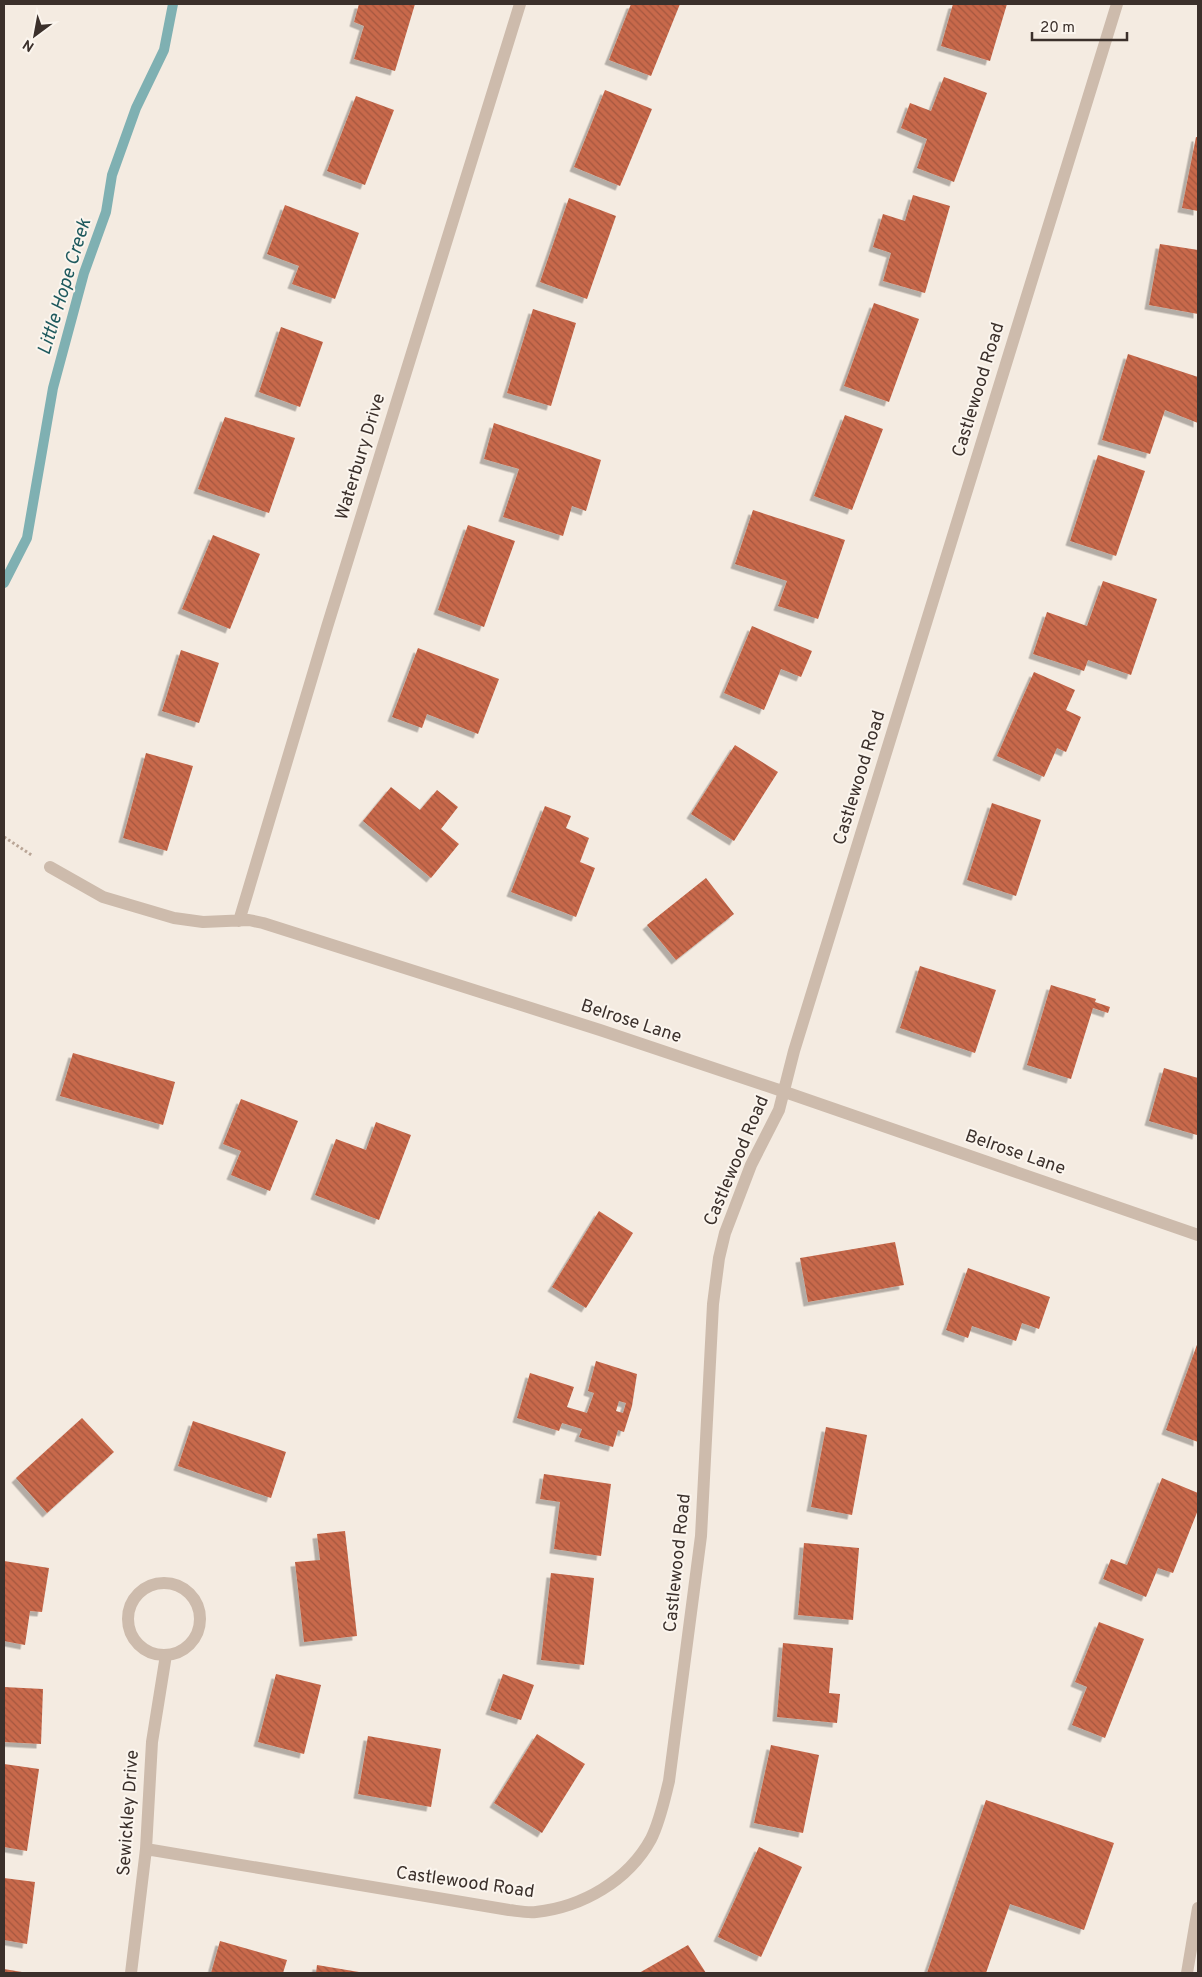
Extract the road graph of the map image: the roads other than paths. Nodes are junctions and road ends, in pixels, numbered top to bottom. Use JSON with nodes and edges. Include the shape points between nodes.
{"nodes":[{"id":1,"x":520,"y":4,"type":"edge"},
{"id":2,"x":1117,"y":4,"type":"edge"},
{"id":3,"x":50,"y":867,"type":"road end"},
{"id":4,"x":239,"y":921,"type":"junction"},
{"id":5,"x":785,"y":1092,"type":"junction"},
{"id":6,"x":1198,"y":1235,"type":"edge"},
{"id":7,"x":166,"y":1655,"type":"junction"},
{"id":8,"x":146,"y":1848,"type":"junction"},
{"id":9,"x":1198,"y":1908,"type":"edge"},
{"id":10,"x":131,"y":1973,"type":"edge"},
{"id":11,"x":1187,"y":1973,"type":"edge"}],
"edges":[{"from":1,"to":4,"type":"street","name":"Waterbury Drive"},
{"from":2,"to":5,"type":"street","name":"Castlewood Road","via":[[806,1013]]},
{"from":3,"to":4,"type":"street","name":"Belrose Lane","via":[[103,897],[174,918],[202,922]]},
{"from":4,"to":5,"type":"street","name":"Belrose Lane","via":[[263,923]]},
{"from":5,"to":6,"type":"street","name":"Belrose Lane"},
{"from":5,"to":8,"type":"street","name":"Castlewood Road","via":[[748,1174],[719,1258],[713,1304],[702,1536],[669,1781],[659,1820],[634,1864],[605,1888],[579,1902],[534,1912]]},
{"from":7,"to":7,"type":"street","via":[[178,1652],[196,1637],[200,1613],[188,1592],[178,1586],[155,1584],[136,1596],[128,1618],[135,1640],[143,1648]]},
{"from":7,"to":8,"type":"street","name":"Sewickley Drive","via":[[152,1742]]},
{"from":8,"to":10,"type":"street","name":"Sewickley Drive"},
{"from":9,"to":11,"type":"street"}]}
